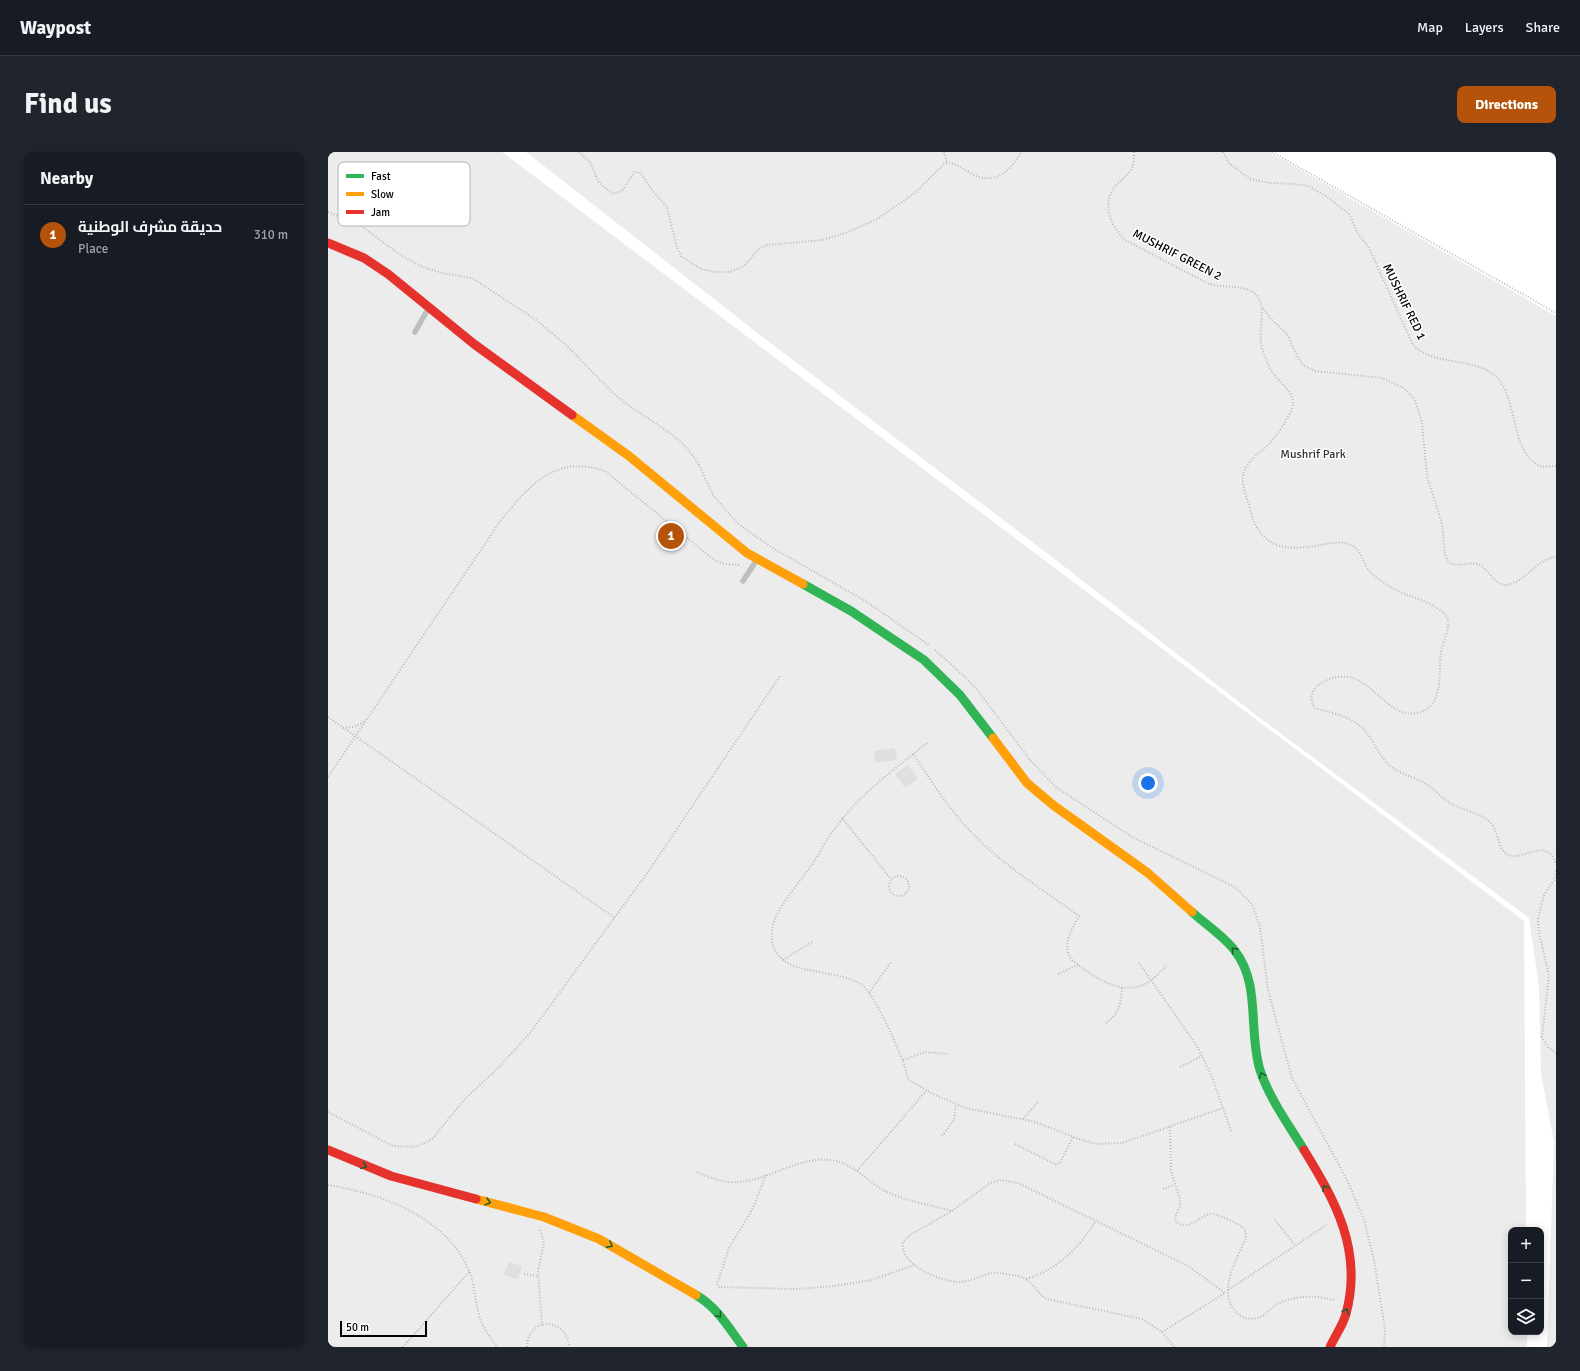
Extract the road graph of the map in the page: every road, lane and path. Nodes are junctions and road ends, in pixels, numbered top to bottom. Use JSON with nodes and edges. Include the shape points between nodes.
{"nodes":[{"id":1,"x":579,"y":152,"type":"edge"},
{"id":2,"x":944,"y":152,"type":"edge"},
{"id":3,"x":1021,"y":152,"type":"edge"},
{"id":4,"x":1134,"y":152,"type":"edge"},
{"id":5,"x":1223,"y":152,"type":"edge"},
{"id":6,"x":1272,"y":152,"type":"edge"},
{"id":7,"x":947,"y":163,"type":"junction"},
{"id":8,"x":328,"y":212,"type":"edge"},
{"id":9,"x":338,"y":216,"type":"edge"},
{"id":10,"x":361,"y":226,"type":"edge"},
{"id":11,"x":328,"y":243,"type":"edge"},
{"id":12,"x":429,"y":307,"type":"junction"},
{"id":13,"x":1263,"y":308,"type":"junction"},
{"id":14,"x":1556,"y":312,"type":"edge"},
{"id":15,"x":415,"y":332,"type":"dead end"},
{"id":16,"x":1556,"y":466,"type":"edge"},
{"id":17,"x":1556,"y":557,"type":"edge"},
{"id":18,"x":757,"y":559,"type":"junction"},
{"id":19,"x":751,"y":568,"type":"junction"},
{"id":20,"x":742,"y":581,"type":"dead end"},
{"id":21,"x":780,"y":676,"type":"dead end"},
{"id":22,"x":328,"y":718,"type":"edge"},
{"id":23,"x":365,"y":722,"type":"junction"},
{"id":24,"x":342,"y":728,"type":"junction"},
{"id":25,"x":355,"y":737,"type":"junction"},
{"id":26,"x":927,"y":743,"type":"dead end"},
{"id":27,"x":913,"y":754,"type":"junction"},
{"id":28,"x":328,"y":777,"type":"edge"},
{"id":29,"x":842,"y":818,"type":"junction"},
{"id":30,"x":1556,"y":864,"type":"edge"},
{"id":31,"x":1556,"y":871,"type":"edge"},
{"id":32,"x":891,"y":879,"type":"junction"},
{"id":33,"x":615,"y":918,"type":"junction"},
{"id":34,"x":812,"y":942,"type":"dead end"},
{"id":35,"x":783,"y":960,"type":"junction"},
{"id":36,"x":891,"y":962,"type":"dead end"},
{"id":37,"x":1139,"y":963,"type":"dead end"},
{"id":38,"x":1078,"y":965,"type":"junction"},
{"id":39,"x":1166,"y":966,"type":"dead end"},
{"id":40,"x":1058,"y":974,"type":"dead end"},
{"id":41,"x":1151,"y":981,"type":"junction"},
{"id":42,"x":1122,"y":988,"type":"junction"},
{"id":43,"x":869,"y":993,"type":"junction"},
{"id":44,"x":1106,"y":1023,"type":"dead end"},
{"id":45,"x":1556,"y":1053,"type":"edge"},
{"id":46,"x":949,"y":1054,"type":"dead end"},
{"id":47,"x":1202,"y":1056,"type":"junction"},
{"id":48,"x":902,"y":1060,"type":"junction"},
{"id":49,"x":1180,"y":1067,"type":"dead end"},
{"id":50,"x":926,"y":1091,"type":"junction"},
{"id":51,"x":1039,"y":1102,"type":"dead end"},
{"id":52,"x":956,"y":1104,"type":"junction"},
{"id":53,"x":1223,"y":1108,"type":"junction"},
{"id":54,"x":328,"y":1112,"type":"edge"},
{"id":55,"x":1023,"y":1120,"type":"junction"},
{"id":56,"x":1170,"y":1127,"type":"junction"},
{"id":57,"x":1231,"y":1132,"type":"dead end"},
{"id":58,"x":942,"y":1136,"type":"dead end"},
{"id":59,"x":1073,"y":1136,"type":"junction"},
{"id":60,"x":1015,"y":1144,"type":"dead end"},
{"id":61,"x":328,"y":1150,"type":"edge"},
{"id":62,"x":857,"y":1171,"type":"junction"},
{"id":63,"x":697,"y":1172,"type":"dead end"},
{"id":64,"x":766,"y":1175,"type":"junction"},
{"id":65,"x":328,"y":1185,"type":"edge"},
{"id":66,"x":1174,"y":1185,"type":"junction"},
{"id":67,"x":1163,"y":1189,"type":"dead end"},
{"id":68,"x":952,"y":1211,"type":"junction"},
{"id":69,"x":544,"y":1217,"type":"junction"},
{"id":70,"x":1342,"y":1218,"type":"junction"},
{"id":71,"x":1275,"y":1220,"type":"dead end"},
{"id":72,"x":1095,"y":1222,"type":"junction"},
{"id":73,"x":1294,"y":1245,"type":"junction"},
{"id":74,"x":914,"y":1265,"type":"junction"},
{"id":75,"x":469,"y":1272,"type":"junction"},
{"id":76,"x":524,"y":1274,"type":"dead end"},
{"id":77,"x":538,"y":1276,"type":"junction"},
{"id":78,"x":1026,"y":1279,"type":"junction"},
{"id":79,"x":1228,"y":1290,"type":"junction"},
{"id":80,"x":1225,"y":1293,"type":"junction"},
{"id":81,"x":1349,"y":1304,"type":"junction"},
{"id":82,"x":542,"y":1325,"type":"junction"},
{"id":83,"x":1162,"y":1332,"type":"junction"},
{"id":84,"x":328,"y":1345,"type":"edge"},
{"id":85,"x":335,"y":1347,"type":"edge"},
{"id":86,"x":403,"y":1347,"type":"edge"},
{"id":87,"x":497,"y":1347,"type":"edge"},
{"id":88,"x":527,"y":1347,"type":"edge"},
{"id":89,"x":569,"y":1347,"type":"edge"},
{"id":90,"x":743,"y":1347,"type":"edge"},
{"id":91,"x":1174,"y":1347,"type":"edge"},
{"id":92,"x":1330,"y":1347,"type":"edge"},
{"id":93,"x":1384,"y":1347,"type":"edge"}],
"edges":[{"from":1,"to":7,"type":"path","via":[[590,162],[599,183],[613,194],[622,191],[634,172],[641,173],[667,207],[679,252],[694,265],[716,272],[740,269],[759,249],[767,245],[809,243],[851,231],[878,219],[903,202],[938,168]]},
{"from":2,"to":7,"type":"path"},
{"from":3,"to":7,"type":"path","via":[[1006,173],[990,178],[981,178],[955,164]]},
{"from":4,"to":13,"type":"path","name":"MUSHRIF GREEN 2","via":[[1132,168],[1113,190],[1109,203],[1109,216],[1119,234],[1125,240],[1207,283],[1251,291]]},
{"from":5,"to":16,"type":"path","name":"MUSHRIF RED 1","via":[[1229,163],[1250,179],[1308,186],[1342,207],[1368,246],[1413,345],[1426,355],[1490,371],[1500,381],[1507,395],[1527,455],[1538,465]]},
{"from":6,"to":14,"type":"path"},
{"from":8,"to":9,"type":"path"},
{"from":10,"to":93,"type":"path","via":[[420,266],[472,278],[536,320],[566,345],[612,393],[685,446],[699,465],[717,500],[737,523],[781,553],[867,602],[949,662],[979,692],[1030,760],[1056,787],[1132,838],[1225,881],[1244,895],[1254,910],[1260,927],[1267,984],[1292,1078],[1348,1182],[1364,1220],[1374,1260],[1385,1329]]},
{"from":11,"to":12,"type":"street","via":[[376,266]]},
{"from":12,"to":15,"type":"lane"},
{"from":12,"to":18,"type":"street","via":[[474,344],[629,456],[730,540]]},
{"from":13,"to":17,"type":"path","name":"MUSHRIF GREEN 2","via":[[1288,334],[1304,366],[1315,371],[1382,378],[1404,388],[1414,400],[1422,423],[1427,476],[1441,519],[1448,562],[1456,565],[1477,564],[1505,586],[1516,581],[1540,562]]},
{"from":13,"to":30,"type":"path","via":[[1261,346],[1268,366],[1288,390],[1293,402],[1278,434],[1244,470],[1244,486],[1257,527],[1270,541],[1288,548],[1297,549],[1339,542],[1351,544],[1360,552],[1374,576],[1406,595],[1442,610],[1448,623],[1436,697],[1426,709],[1412,714],[1397,710],[1362,682],[1355,678],[1340,676],[1326,680],[1316,688],[1312,692],[1312,703],[1315,708],[1340,714],[1356,723],[1394,770],[1426,784],[1452,805],[1469,810],[1489,821],[1508,855],[1517,856],[1542,851],[1551,855]]},
{"from":18,"to":19,"type":"lane"},
{"from":70,"to":18,"type":"street","one_way":true,"via":[[1263,1076],[1254,1046],[1250,982],[1245,965],[1235,950],[1148,873],[1053,805],[1027,783],[960,694],[924,660],[846,608]]},
{"from":19,"to":20,"type":"lane"},
{"from":19,"to":23,"type":"path","via":[[714,560],[605,471],[581,465],[555,470],[540,479],[501,520]]},
{"from":21,"to":33,"type":"path"},
{"from":22,"to":24,"type":"path"},
{"from":23,"to":24,"type":"path","via":[[354,727]]},
{"from":23,"to":25,"type":"path"},
{"from":24,"to":25,"type":"path"},
{"from":25,"to":28,"type":"path"},
{"from":25,"to":33,"type":"path"},
{"from":26,"to":27,"type":"path"},
{"from":27,"to":29,"type":"path","via":[[876,784]]},
{"from":27,"to":38,"type":"path","via":[[949,806],[974,835],[1005,862],[1079,916],[1067,942],[1069,955]]},
{"from":29,"to":32,"type":"path"},
{"from":29,"to":35,"type":"path","via":[[777,913],[773,945]]},
{"from":31,"to":45,"type":"path","via":[[1554,880],[1544,895],[1538,919],[1549,976],[1542,1037],[1548,1047]]},
{"from":32,"to":32,"type":"path","via":[[889,884],[893,895],[905,895],[910,885],[907,879],[902,876]]},
{"from":33,"to":54,"type":"path","via":[[530,1033],[465,1099],[432,1139],[418,1146],[393,1146]]},
{"from":34,"to":35,"type":"path"},
{"from":35,"to":43,"type":"path","via":[[795,966],[856,982]]},
{"from":36,"to":43,"type":"path"},
{"from":37,"to":41,"type":"path"},
{"from":38,"to":40,"type":"path"},
{"from":38,"to":42,"type":"path","via":[[1106,983]]},
{"from":39,"to":41,"type":"path"},
{"from":41,"to":42,"type":"path","via":[[1134,988]]},
{"from":41,"to":47,"type":"path","via":[[1187,1029]]},
{"from":42,"to":44,"type":"path","via":[[1119,1008]]},
{"from":43,"to":48,"type":"path"},
{"from":46,"to":48,"type":"path","via":[[925,1052]]},
{"from":47,"to":49,"type":"path"},
{"from":47,"to":53,"type":"path"},
{"from":48,"to":50,"type":"path","via":[[909,1080]]},
{"from":50,"to":52,"type":"path"},
{"from":50,"to":62,"type":"path"},
{"from":51,"to":55,"type":"path"},
{"from":52,"to":55,"type":"path"},
{"from":52,"to":58,"type":"path","via":[[953,1124]]},
{"from":53,"to":56,"type":"path"},
{"from":53,"to":57,"type":"path"},
{"from":55,"to":59,"type":"path"},
{"from":56,"to":59,"type":"path","via":[[1114,1144],[1096,1144]]},
{"from":56,"to":66,"type":"path","via":[[1171,1172]]},
{"from":59,"to":60,"type":"path","via":[[1057,1165]]},
{"from":61,"to":69,"type":"street","one_way":true,"via":[[413,1183]]},
{"from":62,"to":64,"type":"path","via":[[837,1161],[821,1159]]},
{"from":62,"to":68,"type":"path","via":[[892,1194]]},
{"from":63,"to":64,"type":"path","via":[[730,1182]]},
{"from":64,"to":74,"type":"path","via":[[752,1210],[725,1256],[717,1284],[719,1287],[795,1289],[834,1286],[872,1280]]},
{"from":65,"to":75,"type":"path","via":[[370,1194],[411,1212],[451,1244]]},
{"from":66,"to":67,"type":"path"},
{"from":66,"to":79,"type":"path","via":[[1180,1199],[1175,1218],[1177,1224],[1190,1224],[1214,1214],[1245,1229],[1246,1238],[1230,1275]]},
{"from":68,"to":72,"type":"path","via":[[990,1183],[1007,1180],[1018,1183]]},
{"from":68,"to":74,"type":"path","via":[[906,1238],[902,1247],[903,1252]]},
{"from":69,"to":77,"type":"path","via":[[538,1224],[544,1243]]},
{"from":69,"to":90,"type":"street","one_way":true,"via":[[599,1239],[698,1295],[720,1315]]},
{"from":70,"to":73,"type":"path","via":[[1321,1227]]},
{"from":70,"to":81,"type":"street","via":[[1350,1242],[1353,1266]]},
{"from":71,"to":73,"type":"path"},
{"from":72,"to":78,"type":"path","via":[[1074,1251],[1048,1270]]},
{"from":72,"to":80,"type":"path","via":[[1188,1266]]},
{"from":73,"to":79,"type":"path"},
{"from":74,"to":78,"type":"path","via":[[930,1274],[953,1281],[971,1280],[998,1273]]},
{"from":75,"to":86,"type":"path"},
{"from":75,"to":87,"type":"path","via":[[479,1316]]},
{"from":76,"to":77,"type":"path"},
{"from":77,"to":82,"type":"path"},
{"from":78,"to":83,"type":"path","via":[[1047,1299],[1135,1316]]},
{"from":79,"to":80,"type":"path"},
{"from":79,"to":81,"type":"path","via":[[1234,1309],[1249,1319],[1261,1317],[1280,1303],[1307,1297],[1326,1298]]},
{"from":80,"to":83,"type":"path"},
{"from":92,"to":81,"type":"street","one_way":true},
{"from":82,"to":88,"type":"path","via":[[534,1329],[528,1337]]},
{"from":82,"to":89,"type":"path","via":[[558,1326],[565,1332]]},
{"from":83,"to":91,"type":"path"},
{"from":84,"to":85,"type":"path"}]}
